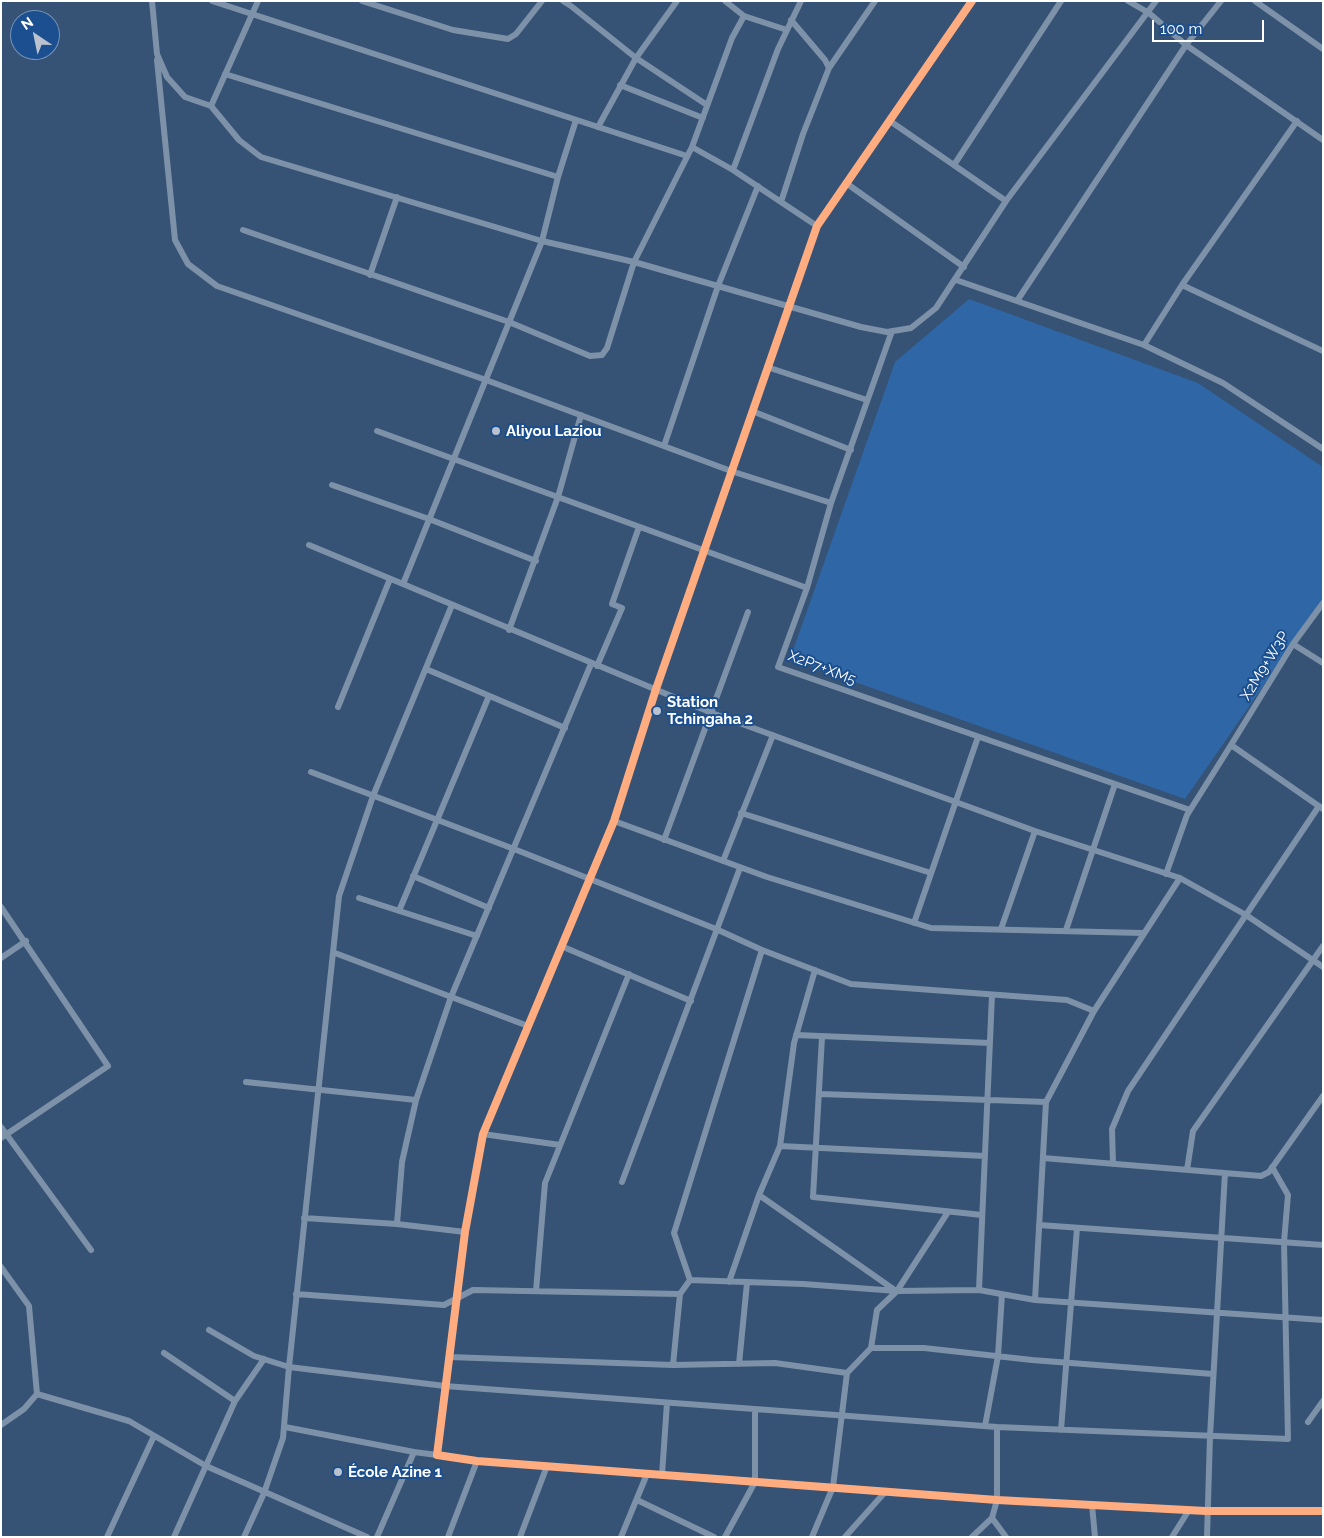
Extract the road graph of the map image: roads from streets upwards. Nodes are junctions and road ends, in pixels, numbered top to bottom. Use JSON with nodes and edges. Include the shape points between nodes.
{"nodes":[{"id":1,"x":152,"y":1,"type":"edge"},
{"id":2,"x":212,"y":1,"type":"edge"},
{"id":3,"x":258,"y":1,"type":"edge"},
{"id":4,"x":362,"y":1,"type":"edge"},
{"id":5,"x":542,"y":1,"type":"edge"},
{"id":6,"x":563,"y":1,"type":"edge"},
{"id":7,"x":678,"y":1,"type":"edge"},
{"id":8,"x":725,"y":1,"type":"edge"},
{"id":9,"x":801,"y":1,"type":"edge"},
{"id":10,"x":875,"y":1,"type":"edge"},
{"id":11,"x":972,"y":1,"type":"edge"},
{"id":12,"x":1061,"y":1,"type":"edge"},
{"id":13,"x":1128,"y":1,"type":"edge"},
{"id":14,"x":1156,"y":1,"type":"edge"},
{"id":15,"x":1221,"y":1,"type":"edge"},
{"id":16,"x":1254,"y":1,"type":"edge"},
{"id":17,"x":1149,"y":13,"type":"junction"},
{"id":18,"x":252,"y":14,"type":"junction"},
{"id":19,"x":744,"y":16,"type":"junction"},
{"id":20,"x":791,"y":20,"type":"junction"},
{"id":21,"x":787,"y":30,"type":"junction"},
{"id":22,"x":1186,"y":45,"type":"junction"},
{"id":23,"x":1323,"y":49,"type":"edge"},
{"id":24,"x":157,"y":54,"type":"junction"},
{"id":25,"x":636,"y":58,"type":"junction"},
{"id":26,"x":829,"y":68,"type":"junction"},
{"id":27,"x":225,"y":74,"type":"junction"},
{"id":28,"x":620,"y":85,"type":"junction"},
{"id":29,"x":707,"y":105,"type":"junction"},
{"id":30,"x":211,"y":106,"type":"junction"},
{"id":31,"x":702,"y":118,"type":"junction"},
{"id":32,"x":576,"y":120,"type":"junction"},
{"id":33,"x":890,"y":120,"type":"junction"},
{"id":34,"x":1296,"y":121,"type":"junction"},
{"id":35,"x":598,"y":127,"type":"junction"},
{"id":36,"x":1323,"y":140,"type":"edge"},
{"id":37,"x":692,"y":147,"type":"junction"},
{"id":38,"x":687,"y":156,"type":"junction"},
{"id":39,"x":954,"y":165,"type":"junction"},
{"id":40,"x":733,"y":170,"type":"junction"},
{"id":41,"x":558,"y":177,"type":"junction"},
{"id":42,"x":846,"y":183,"type":"junction"},
{"id":43,"x":758,"y":186,"type":"junction"},
{"id":44,"x":397,"y":197,"type":"junction"},
{"id":45,"x":1006,"y":201,"type":"junction"},
{"id":46,"x":781,"y":202,"type":"junction"},
{"id":47,"x":817,"y":226,"type":"junction"},
{"id":48,"x":243,"y":230,"type":"dead end"},
{"id":49,"x":542,"y":240,"type":"junction"},
{"id":50,"x":634,"y":262,"type":"junction"},
{"id":51,"x":964,"y":267,"type":"junction"},
{"id":52,"x":370,"y":275,"type":"junction"},
{"id":53,"x":956,"y":280,"type":"junction"},
{"id":54,"x":1182,"y":285,"type":"junction"},
{"id":55,"x":718,"y":286,"type":"junction"},
{"id":56,"x":1017,"y":301,"type":"junction"},
{"id":57,"x":788,"y":306,"type":"junction"},
{"id":58,"x":509,"y":322,"type":"junction"},
{"id":59,"x":892,"y":332,"type":"junction"},
{"id":60,"x":1144,"y":345,"type":"junction"},
{"id":61,"x":1323,"y":351,"type":"edge"},
{"id":62,"x":767,"y":367,"type":"junction"},
{"id":63,"x":486,"y":380,"type":"junction"},
{"id":64,"x":868,"y":400,"type":"junction"},
{"id":65,"x":752,"y":411,"type":"junction"},
{"id":66,"x":581,"y":415,"type":"junction"},
{"id":67,"x":378,"y":431,"type":"dead end"},
{"id":68,"x":664,"y":446,"type":"junction"},
{"id":69,"x":1323,"y":448,"type":"edge"},
{"id":70,"x":851,"y":450,"type":"junction"},
{"id":71,"x":454,"y":458,"type":"junction"},
{"id":72,"x":731,"y":471,"type":"junction"},
{"id":73,"x":332,"y":485,"type":"dead end"},
{"id":74,"x":558,"y":497,"type":"junction"},
{"id":75,"x":831,"y":502,"type":"junction"},
{"id":76,"x":429,"y":519,"type":"junction"},
{"id":77,"x":639,"y":527,"type":"junction"},
{"id":78,"x":309,"y":545,"type":"dead end"},
{"id":79,"x":703,"y":550,"type":"junction"},
{"id":80,"x":536,"y":561,"type":"junction"},
{"id":81,"x":390,"y":579,"type":"junction"},
{"id":82,"x":403,"y":584,"type":"junction"},
{"id":83,"x":807,"y":588,"type":"junction"},
{"id":84,"x":1323,"y":603,"type":"edge"},
{"id":85,"x":452,"y":605,"type":"junction"},
{"id":86,"x":748,"y":612,"type":"dead end"},
{"id":87,"x":509,"y":630,"type":"junction"},
{"id":88,"x":1292,"y":644,"type":"junction"},
{"id":89,"x":1323,"y":663,"type":"edge"},
{"id":90,"x":594,"y":665,"type":"junction"},
{"id":91,"x":426,"y":669,"type":"junction"},
{"id":92,"x":656,"y":689,"type":"junction"},
{"id":93,"x":489,"y":696,"type":"junction"},
{"id":94,"x":338,"y":707,"type":"dead end"},
{"id":95,"x":712,"y":713,"type":"junction"},
{"id":96,"x":565,"y":728,"type":"junction"},
{"id":97,"x":774,"y":735,"type":"junction"},
{"id":98,"x":978,"y":737,"type":"junction"},
{"id":99,"x":1231,"y":745,"type":"junction"},
{"id":100,"x":311,"y":772,"type":"dead end"},
{"id":101,"x":1115,"y":784,"type":"junction"},
{"id":102,"x":373,"y":796,"type":"junction"},
{"id":103,"x":956,"y":800,"type":"junction"},
{"id":104,"x":1321,"y":808,"type":"edge"},
{"id":105,"x":1190,"y":810,"type":"junction"},
{"id":106,"x":741,"y":813,"type":"junction"},
{"id":107,"x":436,"y":820,"type":"junction"},
{"id":108,"x":614,"y":821,"type":"junction"},
{"id":109,"x":1036,"y":831,"type":"junction"},
{"id":110,"x":664,"y":840,"type":"junction"},
{"id":111,"x":514,"y":848,"type":"junction"},
{"id":112,"x":1093,"y":849,"type":"junction"},
{"id":113,"x":723,"y":861,"type":"junction"},
{"id":114,"x":740,"y":868,"type":"junction"},
{"id":115,"x":931,"y":873,"type":"junction"},
{"id":116,"x":1166,"y":874,"type":"junction"},
{"id":117,"x":413,"y":876,"type":"junction"},
{"id":118,"x":1180,"y":878,"type":"junction"},
{"id":119,"x":590,"y":880,"type":"junction"},
{"id":120,"x":359,"y":898,"type":"dead end"},
{"id":121,"x":1,"y":907,"type":"edge"},
{"id":122,"x":489,"y":908,"type":"junction"},
{"id":123,"x":399,"y":911,"type":"junction"},
{"id":124,"x":1246,"y":915,"type":"junction"},
{"id":125,"x":914,"y":923,"type":"junction"},
{"id":126,"x":716,"y":929,"type":"junction"},
{"id":127,"x":1001,"y":930,"type":"junction"},
{"id":128,"x":1066,"y":930,"type":"junction"},
{"id":129,"x":1144,"y":933,"type":"junction"},
{"id":130,"x":477,"y":936,"type":"junction"},
{"id":131,"x":26,"y":941,"type":"junction"},
{"id":132,"x":560,"y":946,"type":"junction"},
{"id":133,"x":1323,"y":946,"type":"edge"},
{"id":134,"x":762,"y":950,"type":"junction"},
{"id":135,"x":335,"y":953,"type":"junction"},
{"id":136,"x":1,"y":958,"type":"edge"},
{"id":137,"x":1313,"y":960,"type":"junction"},
{"id":138,"x":1323,"y":967,"type":"edge"},
{"id":139,"x":815,"y":970,"type":"junction"},
{"id":140,"x":629,"y":974,"type":"junction"},
{"id":141,"x":992,"y":995,"type":"junction"},
{"id":142,"x":451,"y":997,"type":"junction"},
{"id":143,"x":691,"y":1001,"type":"junction"},
{"id":144,"x":1094,"y":1011,"type":"junction"},
{"id":145,"x":528,"y":1026,"type":"junction"},
{"id":146,"x":796,"y":1036,"type":"junction"},
{"id":147,"x":822,"y":1036,"type":"junction"},
{"id":148,"x":990,"y":1043,"type":"junction"},
{"id":149,"x":246,"y":1082,"type":"dead end"},
{"id":150,"x":318,"y":1092,"type":"junction"},
{"id":151,"x":820,"y":1094,"type":"junction"},
{"id":152,"x":1323,"y":1096,"type":"edge"},
{"id":153,"x":416,"y":1100,"type":"junction"},
{"id":154,"x":988,"y":1100,"type":"junction"},
{"id":155,"x":1046,"y":1102,"type":"junction"},
{"id":156,"x":1,"y":1127,"type":"edge"},
{"id":157,"x":483,"y":1134,"type":"junction"},
{"id":158,"x":4,"y":1137,"type":"edge"},
{"id":159,"x":560,"y":1145,"type":"junction"},
{"id":160,"x":780,"y":1146,"type":"junction"},
{"id":161,"x":817,"y":1148,"type":"junction"},
{"id":162,"x":985,"y":1156,"type":"junction"},
{"id":163,"x":1043,"y":1158,"type":"junction"},
{"id":164,"x":1113,"y":1164,"type":"junction"},
{"id":165,"x":1272,"y":1168,"type":"junction"},
{"id":166,"x":1187,"y":1170,"type":"junction"},
{"id":167,"x":1225,"y":1173,"type":"junction"},
{"id":168,"x":622,"y":1182,"type":"dead end"},
{"id":169,"x":759,"y":1195,"type":"junction"},
{"id":170,"x":948,"y":1212,"type":"junction"},
{"id":171,"x":982,"y":1215,"type":"junction"},
{"id":172,"x":304,"y":1218,"type":"junction"},
{"id":173,"x":397,"y":1224,"type":"junction"},
{"id":174,"x":1040,"y":1225,"type":"junction"},
{"id":175,"x":1077,"y":1228,"type":"junction"},
{"id":176,"x":465,"y":1232,"type":"junction"},
{"id":177,"x":1221,"y":1238,"type":"junction"},
{"id":178,"x":1284,"y":1242,"type":"junction"},
{"id":179,"x":1323,"y":1245,"type":"edge"},
{"id":180,"x":91,"y":1250,"type":"dead end"},
{"id":181,"x":1,"y":1267,"type":"edge"},
{"id":182,"x":690,"y":1280,"type":"junction"},
{"id":183,"x":729,"y":1282,"type":"junction"},
{"id":184,"x":747,"y":1283,"type":"junction"},
{"id":185,"x":979,"y":1290,"type":"junction"},
{"id":186,"x":536,"y":1291,"type":"junction"},
{"id":187,"x":897,"y":1292,"type":"junction"},
{"id":188,"x":296,"y":1294,"type":"junction"},
{"id":189,"x":680,"y":1294,"type":"junction"},
{"id":190,"x":1002,"y":1294,"type":"junction"},
{"id":191,"x":455,"y":1299,"type":"junction"},
{"id":192,"x":1035,"y":1300,"type":"junction"},
{"id":193,"x":1071,"y":1302,"type":"junction"},
{"id":194,"x":1217,"y":1313,"type":"junction"},
{"id":195,"x":1286,"y":1318,"type":"junction"},
{"id":196,"x":1323,"y":1320,"type":"edge"},
{"id":197,"x":209,"y":1330,"type":"dead end"},
{"id":198,"x":871,"y":1348,"type":"junction"},
{"id":199,"x":164,"y":1353,"type":"dead end"},
{"id":200,"x":998,"y":1356,"type":"junction"},
{"id":201,"x":449,"y":1357,"type":"junction"},
{"id":202,"x":264,"y":1359,"type":"junction"},
{"id":203,"x":1068,"y":1362,"type":"junction"},
{"id":204,"x":739,"y":1364,"type":"junction"},
{"id":205,"x":673,"y":1366,"type":"junction"},
{"id":206,"x":288,"y":1367,"type":"junction"},
{"id":207,"x":847,"y":1373,"type":"junction"},
{"id":208,"x":1213,"y":1374,"type":"junction"},
{"id":209,"x":445,"y":1386,"type":"junction"},
{"id":210,"x":37,"y":1394,"type":"junction"},
{"id":211,"x":234,"y":1401,"type":"junction"},
{"id":212,"x":1323,"y":1401,"type":"edge"},
{"id":213,"x":667,"y":1403,"type":"junction"},
{"id":214,"x":755,"y":1409,"type":"junction"},
{"id":215,"x":843,"y":1417,"type":"junction"},
{"id":216,"x":1308,"y":1422,"type":"dead end"},
{"id":217,"x":1,"y":1425,"type":"edge"},
{"id":218,"x":985,"y":1426,"type":"junction"},
{"id":219,"x":285,"y":1427,"type":"junction"},
{"id":220,"x":998,"y":1427,"type":"junction"},
{"id":221,"x":1061,"y":1430,"type":"junction"},
{"id":222,"x":154,"y":1436,"type":"junction"},
{"id":223,"x":1210,"y":1436,"type":"junction"},
{"id":224,"x":414,"y":1452,"type":"junction"},
{"id":225,"x":438,"y":1455,"type":"junction"},
{"id":226,"x":477,"y":1461,"type":"junction"},
{"id":227,"x":206,"y":1466,"type":"junction"},
{"id":228,"x":546,"y":1466,"type":"junction"},
{"id":229,"x":647,"y":1474,"type":"junction"},
{"id":230,"x":662,"y":1475,"type":"junction"},
{"id":231,"x":755,"y":1482,"type":"junction"},
{"id":232,"x":832,"y":1488,"type":"junction"},
{"id":233,"x":886,"y":1492,"type":"junction"},
{"id":234,"x":264,"y":1493,"type":"junction"},
{"id":235,"x":637,"y":1500,"type":"junction"},
{"id":236,"x":997,"y":1500,"type":"junction"},
{"id":237,"x":1092,"y":1505,"type":"junction"},
{"id":238,"x":1190,"y":1510,"type":"junction"},
{"id":239,"x":1206,"y":1511,"type":"junction"},
{"id":240,"x":1323,"y":1511,"type":"edge"},
{"id":241,"x":992,"y":1518,"type":"junction"},
{"id":242,"x":850,"y":1535,"type":"edge"},
{"id":243,"x":107,"y":1537,"type":"edge"},
{"id":244,"x":174,"y":1537,"type":"edge"},
{"id":245,"x":244,"y":1537,"type":"edge"},
{"id":246,"x":367,"y":1537,"type":"edge"},
{"id":247,"x":377,"y":1537,"type":"edge"},
{"id":248,"x":448,"y":1537,"type":"edge"},
{"id":249,"x":520,"y":1537,"type":"edge"},
{"id":250,"x":621,"y":1537,"type":"edge"},
{"id":251,"x":714,"y":1537,"type":"edge"},
{"id":252,"x":725,"y":1537,"type":"edge"},
{"id":253,"x":812,"y":1537,"type":"edge"},
{"id":254,"x":972,"y":1537,"type":"edge"},
{"id":255,"x":1006,"y":1537,"type":"edge"},
{"id":256,"x":1095,"y":1537,"type":"edge"},
{"id":257,"x":1172,"y":1537,"type":"edge"},
{"id":258,"x":1207,"y":1537,"type":"edge"}],
"edges":[{"from":1,"to":24,"type":"street"},
{"from":2,"to":18,"type":"street"},
{"from":3,"to":18,"type":"street"},
{"from":4,"to":5,"type":"street","via":[[453,30],[508,39],[516,34]]},
{"from":6,"to":25,"type":"street"},
{"from":7,"to":25,"type":"street"},
{"from":8,"to":19,"type":"street"},
{"from":9,"to":20,"type":"street"},
{"from":10,"to":26,"type":"street"},
{"from":11,"to":33,"type":"street"},
{"from":12,"to":39,"type":"street"},
{"from":13,"to":17,"type":"street"},
{"from":14,"to":17,"type":"street"},
{"from":15,"to":22,"type":"street"},
{"from":16,"to":23,"type":"street"},
{"from":17,"to":22,"type":"street"},
{"from":17,"to":45,"type":"street"},
{"from":18,"to":27,"type":"street"},
{"from":18,"to":32,"type":"street"},
{"from":19,"to":21,"type":"street"},
{"from":19,"to":29,"type":"street","via":[[732,38]]},
{"from":20,"to":21,"type":"street"},
{"from":20,"to":26,"type":"street"},
{"from":21,"to":40,"type":"street"},
{"from":22,"to":34,"type":"street"},
{"from":22,"to":56,"type":"street"},
{"from":24,"to":30,"type":"street","via":[[167,77],[185,97]]},
{"from":24,"to":63,"type":"street","via":[[175,240],[188,264],[217,286]]},
{"from":25,"to":28,"type":"street"},
{"from":25,"to":29,"type":"street"},
{"from":26,"to":46,"type":"street"},
{"from":27,"to":30,"type":"street"},
{"from":27,"to":41,"type":"street"},
{"from":28,"to":31,"type":"street"},
{"from":28,"to":35,"type":"street"},
{"from":29,"to":31,"type":"street"},
{"from":30,"to":44,"type":"street","via":[[239,140],[261,157]]},
{"from":31,"to":37,"type":"street"},
{"from":32,"to":35,"type":"street"},
{"from":32,"to":41,"type":"street"},
{"from":33,"to":39,"type":"street"},
{"from":33,"to":42,"type":"street"},
{"from":34,"to":36,"type":"street"},
{"from":34,"to":54,"type":"street"},
{"from":35,"to":38,"type":"street"},
{"from":37,"to":38,"type":"street"},
{"from":37,"to":40,"type":"street"},
{"from":38,"to":50,"type":"street"},
{"from":39,"to":45,"type":"street"},
{"from":40,"to":43,"type":"street"},
{"from":41,"to":49,"type":"street"},
{"from":42,"to":47,"type":"street"},
{"from":42,"to":51,"type":"street"},
{"from":43,"to":46,"type":"street"},
{"from":43,"to":55,"type":"street"},
{"from":44,"to":49,"type":"street"},
{"from":44,"to":52,"type":"street"},
{"from":45,"to":51,"type":"street"},
{"from":46,"to":47,"type":"street"},
{"from":47,"to":57,"type":"street"},
{"from":48,"to":52,"type":"street"},
{"from":49,"to":50,"type":"street"},
{"from":49,"to":58,"type":"street"},
{"from":50,"to":55,"type":"street"},
{"from":50,"to":58,"type":"street","via":[[602,355],[590,356]]},
{"from":51,"to":53,"type":"street"},
{"from":52,"to":58,"type":"street"},
{"from":53,"to":56,"type":"street"},
{"from":53,"to":59,"type":"street","via":[[936,308],[911,328]]},
{"from":54,"to":60,"type":"street"},
{"from":54,"to":61,"type":"street"},
{"from":55,"to":57,"type":"street"},
{"from":55,"to":68,"type":"street"},
{"from":56,"to":60,"type":"street"},
{"from":57,"to":59,"type":"street","via":[[861,327]]},
{"from":57,"to":62,"type":"street"},
{"from":58,"to":63,"type":"street"},
{"from":59,"to":64,"type":"street","name":"X2P7+XM5"},
{"from":60,"to":69,"type":"street","via":[[1223,382]]},
{"from":62,"to":64,"type":"street"},
{"from":62,"to":65,"type":"street"},
{"from":63,"to":66,"type":"street"},
{"from":63,"to":71,"type":"street"},
{"from":64,"to":70,"type":"street","name":"X2P7+XM5"},
{"from":65,"to":70,"type":"street"},
{"from":65,"to":72,"type":"street"},
{"from":66,"to":68,"type":"street"},
{"from":66,"to":74,"type":"street"},
{"from":67,"to":71,"type":"street"},
{"from":68,"to":72,"type":"street"},
{"from":70,"to":75,"type":"street","name":"X2P7+XM5"},
{"from":71,"to":74,"type":"street"},
{"from":71,"to":76,"type":"street"},
{"from":72,"to":75,"type":"street"},
{"from":72,"to":79,"type":"street"},
{"from":73,"to":76,"type":"street"},
{"from":74,"to":77,"type":"street"},
{"from":74,"to":80,"type":"street"},
{"from":75,"to":83,"type":"street","name":"X2P7+XM5"},
{"from":76,"to":80,"type":"street"},
{"from":76,"to":82,"type":"street"},
{"from":77,"to":79,"type":"street"},
{"from":77,"to":90,"type":"street","via":[[612,604],[622,608]]},
{"from":78,"to":81,"type":"street"},
{"from":79,"to":83,"type":"street"},
{"from":79,"to":92,"type":"street"},
{"from":80,"to":87,"type":"street"},
{"from":81,"to":82,"type":"street"},
{"from":81,"to":94,"type":"street"},
{"from":82,"to":85,"type":"street"},
{"from":83,"to":98,"type":"street","name":"X2P7+XM5","via":[[778,667]]},
{"from":84,"to":88,"type":"street","name":"X2M9+W3P"},
{"from":85,"to":87,"type":"street"},
{"from":85,"to":91,"type":"street"},
{"from":86,"to":95,"type":"street"},
{"from":87,"to":90,"type":"street"},
{"from":88,"to":89,"type":"street"},
{"from":88,"to":99,"type":"street","name":"X2M9+W3P"},
{"from":90,"to":92,"type":"street"},
{"from":90,"to":96,"type":"street"},
{"from":91,"to":93,"type":"street"},
{"from":91,"to":102,"type":"street"},
{"from":92,"to":95,"type":"street"},
{"from":92,"to":108,"type":"street"},
{"from":93,"to":96,"type":"street"},
{"from":93,"to":107,"type":"street"},
{"from":95,"to":97,"type":"street"},
{"from":95,"to":110,"type":"street"},
{"from":96,"to":111,"type":"street"},
{"from":97,"to":103,"type":"street"},
{"from":97,"to":106,"type":"street"},
{"from":98,"to":101,"type":"street","name":"X2P7+XM5"},
{"from":98,"to":103,"type":"street"},
{"from":99,"to":104,"type":"street"},
{"from":99,"to":105,"type":"street","name":"X2M9+W3P"},
{"from":100,"to":102,"type":"street"},
{"from":101,"to":105,"type":"street","name":"X2P7+XM5"},
{"from":101,"to":112,"type":"street"},
{"from":102,"to":107,"type":"street"},
{"from":102,"to":135,"type":"street","via":[[339,896]]},
{"from":103,"to":109,"type":"street"},
{"from":103,"to":115,"type":"street"},
{"from":104,"to":124,"type":"street"},
{"from":105,"to":116,"type":"street","name":"X2M9+W3P"},
{"from":106,"to":113,"type":"street"},
{"from":106,"to":115,"type":"street"},
{"from":107,"to":111,"type":"street"},
{"from":107,"to":117,"type":"street"},
{"from":108,"to":110,"type":"street"},
{"from":108,"to":119,"type":"street"},
{"from":109,"to":112,"type":"street"},
{"from":109,"to":127,"type":"street"},
{"from":110,"to":113,"type":"street"},
{"from":111,"to":119,"type":"street"},
{"from":111,"to":122,"type":"street"},
{"from":112,"to":116,"type":"street"},
{"from":112,"to":128,"type":"street"},
{"from":113,"to":114,"type":"street"},
{"from":114,"to":125,"type":"street"},
{"from":114,"to":126,"type":"street"},
{"from":115,"to":125,"type":"street"},
{"from":116,"to":118,"type":"street"},
{"from":117,"to":122,"type":"street"},
{"from":117,"to":123,"type":"street"},
{"from":118,"to":124,"type":"street"},
{"from":118,"to":129,"type":"street"},
{"from":119,"to":126,"type":"street"},
{"from":119,"to":132,"type":"street"},
{"from":120,"to":123,"type":"street"},
{"from":121,"to":131,"type":"street"},
{"from":122,"to":130,"type":"street"},
{"from":123,"to":130,"type":"street"},
{"from":124,"to":137,"type":"street"},
{"from":124,"to":164,"type":"street","via":[[1128,1091],[1112,1129]]},
{"from":125,"to":127,"type":"street","via":[[931,928]]},
{"from":126,"to":134,"type":"street"},
{"from":126,"to":143,"type":"street"},
{"from":127,"to":128,"type":"street"},
{"from":128,"to":129,"type":"street"},
{"from":129,"to":144,"type":"street"},
{"from":130,"to":142,"type":"street"},
{"from":131,"to":136,"type":"street"},
{"from":131,"to":158,"type":"street","via":[[108,1066]]},
{"from":132,"to":140,"type":"street"},
{"from":132,"to":145,"type":"street"},
{"from":133,"to":137,"type":"street"},
{"from":134,"to":139,"type":"street"},
{"from":134,"to":182,"type":"street","via":[[674,1233]]},
{"from":135,"to":142,"type":"street"},
{"from":135,"to":150,"type":"street"},
{"from":137,"to":138,"type":"street"},
{"from":137,"to":166,"type":"street","via":[[1193,1131]]},
{"from":139,"to":141,"type":"street","via":[[851,984]]},
{"from":139,"to":146,"type":"street"},
{"from":140,"to":143,"type":"street"},
{"from":140,"to":159,"type":"street"},
{"from":141,"to":144,"type":"street","via":[[1067,1000]]},
{"from":141,"to":148,"type":"street"},
{"from":142,"to":145,"type":"street"},
{"from":142,"to":153,"type":"street"},
{"from":143,"to":168,"type":"street"},
{"from":144,"to":155,"type":"street"},
{"from":145,"to":157,"type":"street"},
{"from":146,"to":147,"type":"street"},
{"from":146,"to":160,"type":"street"},
{"from":147,"to":148,"type":"street"},
{"from":147,"to":151,"type":"street"},
{"from":148,"to":154,"type":"street"},
{"from":149,"to":150,"type":"street"},
{"from":150,"to":153,"type":"street"},
{"from":150,"to":172,"type":"street"},
{"from":151,"to":154,"type":"street"},
{"from":151,"to":161,"type":"street"},
{"from":152,"to":165,"type":"street"},
{"from":153,"to":173,"type":"street","via":[[402,1162]]},
{"from":154,"to":155,"type":"street"},
{"from":154,"to":162,"type":"street"},
{"from":155,"to":163,"type":"street"},
{"from":156,"to":158,"type":"street"},
{"from":157,"to":159,"type":"street"},
{"from":157,"to":176,"type":"street"},
{"from":158,"to":180,"type":"street"},
{"from":159,"to":186,"type":"street","via":[[545,1183]]},
{"from":160,"to":161,"type":"street"},
{"from":160,"to":169,"type":"street"},
{"from":161,"to":162,"type":"street"},
{"from":161,"to":170,"type":"street","via":[[813,1197]]},
{"from":162,"to":171,"type":"street"},
{"from":163,"to":164,"type":"street"},
{"from":163,"to":174,"type":"street"},
{"from":164,"to":166,"type":"street"},
{"from":165,"to":167,"type":"street","via":[[1256,1177]]},
{"from":165,"to":178,"type":"street","via":[[1288,1195]]},
{"from":166,"to":167,"type":"street"},
{"from":167,"to":177,"type":"street"},
{"from":169,"to":183,"type":"street"},
{"from":169,"to":187,"type":"street"},
{"from":170,"to":171,"type":"street"},
{"from":170,"to":187,"type":"street"},
{"from":171,"to":185,"type":"street"},
{"from":172,"to":173,"type":"street"},
{"from":172,"to":188,"type":"street"},
{"from":173,"to":176,"type":"street"},
{"from":174,"to":175,"type":"street"},
{"from":174,"to":192,"type":"street"},
{"from":175,"to":177,"type":"street"},
{"from":175,"to":193,"type":"street"},
{"from":176,"to":191,"type":"street"},
{"from":177,"to":178,"type":"street"},
{"from":177,"to":194,"type":"street"},
{"from":178,"to":179,"type":"street"},
{"from":178,"to":195,"type":"street"},
{"from":181,"to":210,"type":"street","via":[[29,1306]]},
{"from":182,"to":183,"type":"street"},
{"from":182,"to":189,"type":"street"},
{"from":183,"to":184,"type":"street"},
{"from":184,"to":187,"type":"street"},
{"from":184,"to":204,"type":"street"},
{"from":185,"to":187,"type":"street"},
{"from":185,"to":190,"type":"street"},
{"from":186,"to":189,"type":"street"},
{"from":186,"to":191,"type":"street","via":[[472,1290]]},
{"from":187,"to":198,"type":"street","via":[[877,1310]]},
{"from":188,"to":191,"type":"street","via":[[444,1305]]},
{"from":188,"to":206,"type":"street"},
{"from":189,"to":205,"type":"street"},
{"from":190,"to":192,"type":"street"},
{"from":190,"to":200,"type":"street"},
{"from":191,"to":201,"type":"street"},
{"from":192,"to":193,"type":"street"},
{"from":193,"to":194,"type":"street"},
{"from":193,"to":203,"type":"street"},
{"from":194,"to":195,"type":"street"},
{"from":194,"to":208,"type":"street"},
{"from":195,"to":196,"type":"street"},
{"from":195,"to":223,"type":"street","via":[[1288,1439]]},
{"from":197,"to":202,"type":"street"},
{"from":198,"to":200,"type":"street","via":[[924,1348]]},
{"from":198,"to":207,"type":"street"},
{"from":199,"to":211,"type":"street"},
{"from":200,"to":203,"type":"street"},
{"from":200,"to":218,"type":"street"},
{"from":201,"to":205,"type":"street"},
{"from":201,"to":209,"type":"street"},
{"from":202,"to":206,"type":"street"},
{"from":202,"to":211,"type":"street"},
{"from":203,"to":208,"type":"street"},
{"from":203,"to":221,"type":"street"},
{"from":204,"to":205,"type":"street"},
{"from":204,"to":207,"type":"street","via":[[775,1363]]},
{"from":206,"to":209,"type":"street"},
{"from":206,"to":219,"type":"street"},
{"from":207,"to":215,"type":"street"},
{"from":208,"to":223,"type":"street"},
{"from":209,"to":213,"type":"street"},
{"from":209,"to":225,"type":"street"},
{"from":210,"to":217,"type":"street","via":[[24,1409]]},
{"from":210,"to":222,"type":"street","via":[[129,1422]]},
{"from":211,"to":227,"type":"street"},
{"from":212,"to":216,"type":"street"},
{"from":213,"to":214,"type":"street"},
{"from":213,"to":230,"type":"street"},
{"from":214,"to":215,"type":"street"},
{"from":214,"to":231,"type":"street"},
{"from":215,"to":218,"type":"street"},
{"from":215,"to":232,"type":"street"},
{"from":218,"to":220,"type":"street"},
{"from":219,"to":224,"type":"street"},
{"from":219,"to":234,"type":"street"},
{"from":220,"to":221,"type":"street"},
{"from":220,"to":236,"type":"street"},
{"from":221,"to":223,"type":"street"},
{"from":222,"to":227,"type":"street"},
{"from":222,"to":243,"type":"street"},
{"from":223,"to":239,"type":"street"},
{"from":224,"to":225,"type":"street"},
{"from":224,"to":247,"type":"street"},
{"from":225,"to":226,"type":"street"},
{"from":226,"to":228,"type":"street"},
{"from":226,"to":248,"type":"street"},
{"from":227,"to":234,"type":"street"},
{"from":227,"to":244,"type":"street"},
{"from":228,"to":229,"type":"street"},
{"from":228,"to":249,"type":"street"},
{"from":229,"to":230,"type":"street"},
{"from":229,"to":235,"type":"street"},
{"from":230,"to":231,"type":"street"},
{"from":231,"to":232,"type":"street"},
{"from":231,"to":252,"type":"street"},
{"from":232,"to":233,"type":"street"},
{"from":232,"to":253,"type":"street"},
{"from":233,"to":236,"type":"street"},
{"from":233,"to":242,"type":"street"},
{"from":234,"to":245,"type":"street"},
{"from":234,"to":246,"type":"street"},
{"from":235,"to":250,"type":"street"},
{"from":235,"to":251,"type":"street"},
{"from":236,"to":237,"type":"street"},
{"from":236,"to":241,"type":"street"},
{"from":237,"to":238,"type":"street"},
{"from":237,"to":256,"type":"street"},
{"from":238,"to":239,"type":"street"},
{"from":238,"to":257,"type":"street"},
{"from":239,"to":240,"type":"street"},
{"from":239,"to":258,"type":"street"},
{"from":241,"to":254,"type":"street"},
{"from":241,"to":255,"type":"street"}]}
